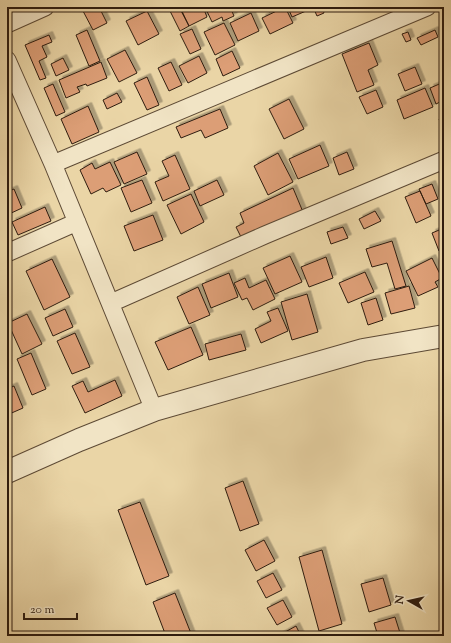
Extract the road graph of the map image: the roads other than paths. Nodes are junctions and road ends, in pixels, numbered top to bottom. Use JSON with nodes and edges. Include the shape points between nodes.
{"nodes":[{"id":1,"x":45,"y":7,"type":"edge"},
{"id":2,"x":426,"y":7,"type":"edge"},
{"id":3,"x":7,"y":24,"type":"edge"},
{"id":4,"x":7,"y":60,"type":"edge"},
{"id":5,"x":444,"y":160,"type":"edge"},
{"id":6,"x":53,"y":164,"type":"junction"},
{"id":7,"x":77,"y":222,"type":"junction"},
{"id":8,"x":7,"y":253,"type":"edge"},
{"id":9,"x":111,"y":302,"type":"junction"},
{"id":10,"x":444,"y":336,"type":"edge"},
{"id":11,"x":154,"y":410,"type":"junction"},
{"id":12,"x":7,"y":472,"type":"edge"}],
"edges":[{"from":1,"to":3,"type":"street"},
{"from":2,"to":6,"type":"street"},
{"from":4,"to":6,"type":"street"},
{"from":5,"to":9,"type":"street"},
{"from":6,"to":7,"type":"street"},
{"from":7,"to":8,"type":"street"},
{"from":7,"to":9,"type":"street"},
{"from":9,"to":11,"type":"street"},
{"from":10,"to":11,"type":"street","via":[[363,350]]},
{"from":11,"to":12,"type":"street"}]}
